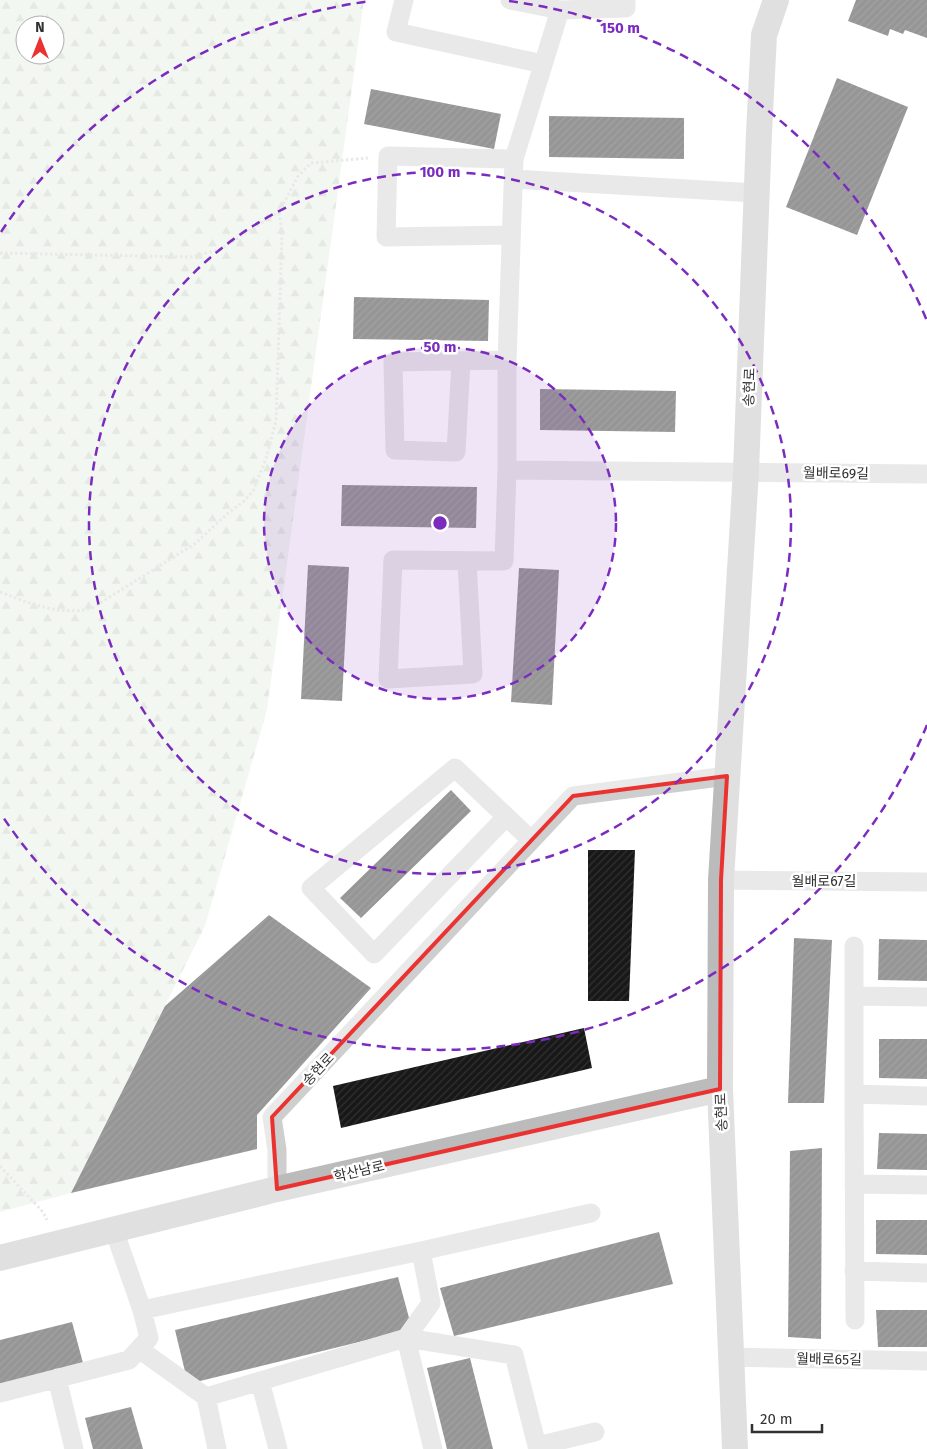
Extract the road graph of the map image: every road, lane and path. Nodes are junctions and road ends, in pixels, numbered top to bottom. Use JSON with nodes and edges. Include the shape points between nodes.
{"nodes":[{"id":1,"x":404,"y":0,"type":"edge"},
{"id":2,"x":510,"y":0,"type":"edge"},
{"id":3,"x":626,"y":0,"type":"edge"},
{"id":4,"x":776,"y":0,"type":"edge"},
{"id":5,"x":560,"y":10,"type":"junction"},
{"id":6,"x":543,"y":64,"type":"junction"},
{"id":7,"x":388,"y":156,"type":"junction"},
{"id":8,"x":514,"y":159,"type":"junction"},
{"id":9,"x":513,"y":179,"type":"junction"},
{"id":10,"x":756,"y":193,"type":"junction"},
{"id":11,"x":279,"y":212,"type":"junction"},
{"id":12,"x":511,"y":236,"type":"junction"},
{"id":13,"x":0,"y":253,"type":"edge"},
{"id":14,"x":507,"y":360,"type":"junction"},
{"id":15,"x":461,"y":361,"type":"junction"},
{"id":16,"x":507,"y":470,"type":"junction"},
{"id":17,"x":746,"y":471,"type":"junction"},
{"id":18,"x":927,"y":474,"type":"edge"},
{"id":19,"x":467,"y":561,"type":"junction"},
{"id":20,"x":0,"y":592,"type":"edge"},
{"id":21,"x":727,"y":776,"type":"junction"},
{"id":22,"x":506,"y":817,"type":"junction"},
{"id":23,"x":531,"y":840,"type":"junction"},
{"id":24,"x":721,"y":880,"type":"junction"},
{"id":25,"x":927,"y":882,"type":"edge"},
{"id":26,"x":854,"y":946,"type":"dead end"},
{"id":27,"x":854,"y":996,"type":"junction"},
{"id":28,"x":927,"y":997,"type":"edge"},
{"id":29,"x":720,"y":1089,"type":"junction"},
{"id":30,"x":854,"y":1094,"type":"junction"},
{"id":31,"x":927,"y":1096,"type":"edge"},
{"id":32,"x":0,"y":1166,"type":"edge"},
{"id":33,"x":854,"y":1184,"type":"junction"},
{"id":34,"x":927,"y":1186,"type":"edge"},
{"id":35,"x":277,"y":1189,"type":"junction"},
{"id":36,"x":592,"y":1213,"type":"dead end"},
{"id":37,"x":114,"y":1230,"type":"junction"},
{"id":38,"x":58,"y":1244,"type":"junction"},
{"id":39,"x":421,"y":1251,"type":"junction"},
{"id":40,"x":0,"y":1258,"type":"edge"},
{"id":41,"x":854,"y":1271,"type":"junction"},
{"id":42,"x":927,"y":1273,"type":"edge"},
{"id":43,"x":142,"y":1310,"type":"junction"},
{"id":44,"x":855,"y":1320,"type":"dead end"},
{"id":45,"x":406,"y":1338,"type":"junction"},
{"id":46,"x":139,"y":1349,"type":"junction"},
{"id":47,"x":730,"y":1357,"type":"junction"},
{"id":48,"x":927,"y":1361,"type":"edge"},
{"id":49,"x":57,"y":1378,"type":"junction"},
{"id":50,"x":260,"y":1381,"type":"junction"},
{"id":51,"x":0,"y":1393,"type":"edge"},
{"id":52,"x":206,"y":1397,"type":"junction"},
{"id":53,"x":595,"y":1432,"type":"dead end"},
{"id":54,"x":428,"y":1448,"type":"edge"},
{"id":55,"x":74,"y":1449,"type":"edge"},
{"id":56,"x":217,"y":1449,"type":"edge"},
{"id":57,"x":278,"y":1449,"type":"edge"},
{"id":58,"x":735,"y":1449,"type":"edge"}],
"edges":[{"from":1,"to":6,"type":"street","via":[[396,32]]},
{"from":2,"to":5,"type":"street"},
{"from":3,"to":5,"type":"street","via":[[626,8]]},
{"from":4,"to":10,"type":"main road","name":"송현로","via":[[764,35]]},
{"from":5,"to":6,"type":"street"},
{"from":6,"to":8,"type":"street"},
{"from":7,"to":8,"type":"street"},
{"from":7,"to":11,"type":"path","via":[[311,163],[298,176]]},
{"from":7,"to":12,"type":"street","via":[[386,237]]},
{"from":8,"to":9,"type":"street"},
{"from":9,"to":10,"type":"street"},
{"from":9,"to":12,"type":"street"},
{"from":10,"to":17,"type":"main road","name":"송현로"},
{"from":11,"to":13,"type":"path","via":[[219,250],[190,257]]},
{"from":11,"to":20,"type":"path","via":[[282,233],[276,421],[253,491],[196,543],[92,608],[81,611],[49,609]]},
{"from":12,"to":14,"type":"street"},
{"from":14,"to":15,"type":"street"},
{"from":14,"to":16,"type":"street"},
{"from":15,"to":15,"type":"street","via":[[393,362],[395,450],[456,452]]},
{"from":16,"to":17,"type":"street","name":"월배로69길"},
{"from":16,"to":19,"type":"street","via":[[504,562]]},
{"from":17,"to":18,"type":"street","name":"월배로69길"},
{"from":17,"to":21,"type":"main road","name":"송현로"},
{"from":19,"to":19,"type":"street","via":[[393,560],[388,680],[473,674]]},
{"from":21,"to":23,"type":"street","name":"송현로","via":[[573,796]]},
{"from":21,"to":24,"type":"main road","name":"송현로"},
{"from":22,"to":22,"type":"street","via":[[455,768],[311,888],[374,954]]},
{"from":22,"to":23,"type":"street"},
{"from":23,"to":35,"type":"street","name":"송현로","via":[[272,1117],[277,1150]]},
{"from":24,"to":25,"type":"street","name":"월배로67길"},
{"from":24,"to":29,"type":"main road","name":"송현로"},
{"from":26,"to":27,"type":"street"},
{"from":27,"to":28,"type":"street"},
{"from":27,"to":30,"type":"street"},
{"from":29,"to":35,"type":"main road","name":"학산남로"},
{"from":29,"to":47,"type":"main road","name":"송현로"},
{"from":30,"to":31,"type":"street"},
{"from":30,"to":33,"type":"street"},
{"from":32,"to":38,"type":"path","via":[[43,1212]]},
{"from":33,"to":34,"type":"street"},
{"from":33,"to":41,"type":"street"},
{"from":35,"to":37,"type":"main road","name":"학산남로"},
{"from":36,"to":39,"type":"street"},
{"from":37,"to":38,"type":"main road","name":"학산남로"},
{"from":37,"to":43,"type":"street"},
{"from":38,"to":40,"type":"main road","name":"학산남로"},
{"from":39,"to":43,"type":"street"},
{"from":39,"to":45,"type":"street","via":[[431,1303]]},
{"from":41,"to":42,"type":"street"},
{"from":41,"to":44,"type":"street"},
{"from":43,"to":46,"type":"street","via":[[149,1338]]},
{"from":45,"to":50,"type":"street"},
{"from":45,"to":53,"type":"street","via":[[514,1354],[537,1446]]},
{"from":45,"to":54,"type":"street"},
{"from":46,"to":49,"type":"street","via":[[129,1360]]},
{"from":46,"to":52,"type":"street"},
{"from":47,"to":48,"type":"street","name":"월배로65길"},
{"from":47,"to":58,"type":"main road","name":"송현로"},
{"from":49,"to":51,"type":"street"},
{"from":49,"to":55,"type":"street"},
{"from":50,"to":52,"type":"street"},
{"from":50,"to":57,"type":"street"},
{"from":52,"to":56,"type":"street"}]}
